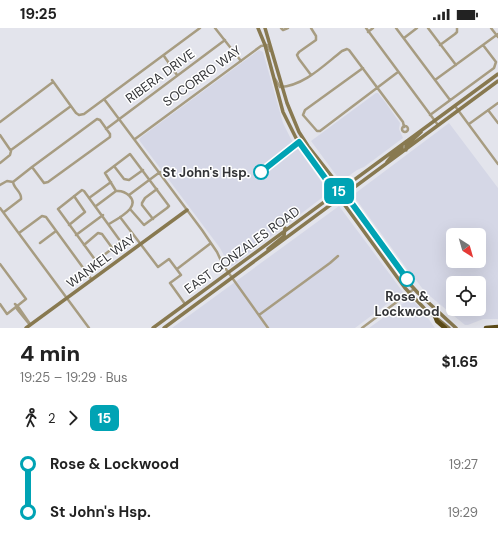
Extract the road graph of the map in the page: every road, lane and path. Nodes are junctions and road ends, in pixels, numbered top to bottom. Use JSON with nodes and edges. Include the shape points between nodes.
{"nodes":[{"id":1,"x":200,"y":28,"type":"edge"},
{"id":2,"x":215,"y":28,"type":"edge"},
{"id":3,"x":258,"y":28,"type":"edge"},
{"id":4,"x":265,"y":28,"type":"edge"},
{"id":5,"x":281,"y":28,"type":"edge"},
{"id":6,"x":288,"y":28,"type":"edge"},
{"id":7,"x":311,"y":28,"type":"edge"},
{"id":8,"x":366,"y":28,"type":"edge"},
{"id":9,"x":373,"y":28,"type":"edge"},
{"id":10,"x":396,"y":28,"type":"edge"},
{"id":11,"x":417,"y":28,"type":"edge"},
{"id":12,"x":428,"y":28,"type":"edge"},
{"id":13,"x":457,"y":28,"type":"edge"},
{"id":14,"x":491,"y":28,"type":"edge"},
{"id":15,"x":368,"y":32,"type":"junction"},
{"id":16,"x":497,"y":35,"type":"edge"},
{"id":17,"x":404,"y":38,"type":"junction"},
{"id":18,"x":225,"y":40,"type":"junction"},
{"id":19,"x":265,"y":45,"type":"junction"},
{"id":20,"x":440,"y":45,"type":"junction"},
{"id":21,"x":483,"y":45,"type":"junction"},
{"id":22,"x":164,"y":56,"type":"junction"},
{"id":23,"x":240,"y":61,"type":"junction"},
{"id":24,"x":275,"y":62,"type":"junction"},
{"id":25,"x":456,"y":65,"type":"junction"},
{"id":26,"x":363,"y":68,"type":"junction"},
{"id":27,"x":398,"y":72,"type":"junction"},
{"id":28,"x":498,"y":74,"type":"edge"},
{"id":29,"x":177,"y":75,"type":"junction"},
{"id":30,"x":311,"y":75,"type":"junction"},
{"id":31,"x":274,"y":79,"type":"junction"},
{"id":32,"x":435,"y":80,"type":"junction"},
{"id":33,"x":498,"y":81,"type":"edge"},
{"id":34,"x":283,"y":87,"type":"junction"},
{"id":35,"x":378,"y":88,"type":"junction"},
{"id":36,"x":104,"y":99,"type":"junction"},
{"id":37,"x":450,"y":100,"type":"junction"},
{"id":38,"x":498,"y":103,"type":"edge"},
{"id":39,"x":71,"y":106,"type":"junction"},
{"id":40,"x":455,"y":106,"type":"junction"},
{"id":41,"x":458,"y":110,"type":"junction"},
{"id":42,"x":488,"y":110,"type":"junction"},
{"id":43,"x":429,"y":114,"type":"junction"},
{"id":44,"x":119,"y":119,"type":"junction"},
{"id":45,"x":0,"y":122,"type":"edge"},
{"id":46,"x":433,"y":122,"type":"junction"},
{"id":47,"x":498,"y":123,"type":"edge"},
{"id":48,"x":469,"y":124,"type":"junction"},
{"id":49,"x":438,"y":126,"type":"junction"},
{"id":50,"x":404,"y":127,"type":"dead end"},
{"id":51,"x":106,"y":128,"type":"junction"},
{"id":52,"x":422,"y":130,"type":"junction"},
{"id":53,"x":0,"y":135,"type":"edge"},
{"id":54,"x":135,"y":139,"type":"junction"},
{"id":55,"x":402,"y":145,"type":"junction"},
{"id":56,"x":11,"y":150,"type":"junction"},
{"id":57,"x":406,"y":150,"type":"junction"},
{"id":58,"x":0,"y":163,"type":"edge"},
{"id":59,"x":498,"y":164,"type":"edge"},
{"id":60,"x":385,"y":165,"type":"junction"},
{"id":61,"x":114,"y":166,"type":"junction"},
{"id":62,"x":32,"y":167,"type":"junction"},
{"id":63,"x":143,"y":170,"type":"junction"},
{"id":64,"x":160,"y":172,"type":"junction"},
{"id":65,"x":150,"y":180,"type":"junction"},
{"id":66,"x":14,"y":182,"type":"junction"},
{"id":67,"x":111,"y":182,"type":"junction"},
{"id":68,"x":0,"y":186,"type":"edge"},
{"id":69,"x":157,"y":189,"type":"junction"},
{"id":70,"x":342,"y":189,"type":"junction"},
{"id":71,"x":116,"y":191,"type":"junction"},
{"id":72,"x":336,"y":193,"type":"junction"},
{"id":73,"x":129,"y":195,"type":"junction"},
{"id":74,"x":74,"y":196,"type":"junction"},
{"id":75,"x":347,"y":196,"type":"junction"},
{"id":76,"x":89,"y":198,"type":"junction"},
{"id":77,"x":341,"y":200,"type":"junction"},
{"id":78,"x":96,"y":206,"type":"junction"},
{"id":79,"x":0,"y":208,"type":"edge"},
{"id":80,"x":130,"y":209,"type":"junction"},
{"id":81,"x":187,"y":210,"type":"junction"},
{"id":82,"x":4,"y":212,"type":"junction"},
{"id":83,"x":103,"y":216,"type":"junction"},
{"id":84,"x":120,"y":217,"type":"junction"},
{"id":85,"x":153,"y":219,"type":"junction"},
{"id":86,"x":109,"y":224,"type":"junction"},
{"id":87,"x":69,"y":225,"type":"junction"},
{"id":88,"x":285,"y":229,"type":"junction"},
{"id":89,"x":56,"y":231,"type":"junction"},
{"id":90,"x":19,"y":233,"type":"junction"},
{"id":91,"x":76,"y":235,"type":"junction"},
{"id":92,"x":40,"y":243,"type":"dead end"},
{"id":93,"x":211,"y":243,"type":"junction"},
{"id":94,"x":140,"y":244,"type":"junction"},
{"id":95,"x":84,"y":245,"type":"junction"},
{"id":96,"x":113,"y":249,"type":"junction"},
{"id":97,"x":267,"y":252,"type":"junction"},
{"id":98,"x":338,"y":256,"type":"dead end"},
{"id":99,"x":0,"y":264,"type":"edge"},
{"id":100,"x":176,"y":269,"type":"junction"},
{"id":101,"x":228,"y":273,"type":"junction"},
{"id":102,"x":232,"y":278,"type":"junction"},
{"id":103,"x":92,"y":280,"type":"junction"},
{"id":104,"x":415,"y":289,"type":"junction"},
{"id":105,"x":410,"y":293,"type":"junction"},
{"id":106,"x":67,"y":298,"type":"junction"},
{"id":107,"x":185,"y":304,"type":"junction"},
{"id":108,"x":0,"y":305,"type":"edge"},
{"id":109,"x":16,"y":305,"type":"junction"},
{"id":110,"x":259,"y":315,"type":"junction"},
{"id":111,"x":435,"y":316,"type":"junction"},
{"id":112,"x":30,"y":325,"type":"junction"},
{"id":113,"x":498,"y":327,"type":"edge"},
{"id":114,"x":26,"y":328,"type":"edge"},
{"id":115,"x":89,"y":328,"type":"edge"},
{"id":116,"x":154,"y":328,"type":"edge"},
{"id":117,"x":164,"y":328,"type":"edge"},
{"id":118,"x":268,"y":328,"type":"edge"},
{"id":119,"x":362,"y":328,"type":"edge"},
{"id":120,"x":445,"y":328,"type":"edge"},
{"id":121,"x":449,"y":328,"type":"edge"},
{"id":122,"x":456,"y":328,"type":"edge"},
{"id":123,"x":486,"y":328,"type":"edge"}],
"edges":[{"from":1,"to":22,"type":"street"},
{"from":2,"to":18,"type":"street"},
{"from":3,"to":19,"type":"main road"},
{"from":4,"to":24,"type":"main road"},
{"from":5,"to":6,"type":"street"},
{"from":7,"to":30,"type":"street","via":[[316,40],[297,55]]},
{"from":8,"to":15,"type":"street"},
{"from":9,"to":15,"type":"street"},
{"from":10,"to":17,"type":"street"},
{"from":11,"to":17,"type":"street"},
{"from":12,"to":20,"type":"street"},
{"from":13,"to":20,"type":"street","via":[[457,32]]},
{"from":14,"to":16,"type":"street"},
{"from":15,"to":27,"type":"street"},
{"from":16,"to":21,"type":"street"},
{"from":17,"to":32,"type":"street"},
{"from":18,"to":23,"type":"street"},
{"from":18,"to":29,"type":"street","name":"RIBERA DRIVE"},
{"from":19,"to":23,"type":"street","name":"SOCORRO WAY"},
{"from":19,"to":24,"type":"street","via":[[268,46]]},
{"from":19,"to":31,"type":"main road"},
{"from":20,"to":25,"type":"street"},
{"from":21,"to":25,"type":"street"},
{"from":21,"to":37,"type":"street","via":[[496,62],[496,66]]},
{"from":22,"to":29,"type":"street"},
{"from":22,"to":36,"type":"street"},
{"from":23,"to":54,"type":"street","name":"SOCORRO WAY"},
{"from":24,"to":34,"type":"main road"},
{"from":25,"to":32,"type":"street"},
{"from":26,"to":30,"type":"street","via":[[347,49]]},
{"from":26,"to":35,"type":"street"},
{"from":26,"to":35,"type":"street","via":[[306,110],[303,115],[318,131]]},
{"from":27,"to":35,"type":"street"},
{"from":27,"to":43,"type":"street"},
{"from":28,"to":40,"type":"main road","name":"EAST GONZALES ROAD"},
{"from":29,"to":44,"type":"street","name":"RIBERA DRIVE"},
{"from":30,"to":34,"type":"street","via":[[297,84]]},
{"from":31,"to":34,"type":"street","via":[[279,87]]},
{"from":31,"to":72,"type":"main road","via":[[290,128]]},
{"from":32,"to":37,"type":"street"},
{"from":33,"to":41,"type":"main road","name":"EAST GONZALES ROAD"},
{"from":34,"to":70,"type":"main road","via":[[299,132]]},
{"from":35,"to":50,"type":"street"},
{"from":36,"to":39,"type":"street","via":[[80,115]]},
{"from":36,"to":44,"type":"street"},
{"from":37,"to":43,"type":"street"},
{"from":38,"to":42,"type":"street"},
{"from":39,"to":45,"type":"street","via":[[53,81]]},
{"from":39,"to":56,"type":"street"},
{"from":40,"to":41,"type":"street"},
{"from":40,"to":46,"type":"main road","name":"EAST GONZALES ROAD"},
{"from":41,"to":48,"type":"street"},
{"from":41,"to":49,"type":"main road","name":"EAST GONZALES ROAD"},
{"from":42,"to":47,"type":"street"},
{"from":42,"to":48,"type":"street"},
{"from":43,"to":46,"type":"street"},
{"from":44,"to":51,"type":"street","name":"RIBERA DRIVE"},
{"from":44,"to":54,"type":"street"},
{"from":46,"to":49,"type":"street"},
{"from":46,"to":52,"type":"main road","name":"EAST GONZALES ROAD"},
{"from":48,"to":59,"type":"street"},
{"from":49,"to":57,"type":"main road","name":"EAST GONZALES ROAD"},
{"from":51,"to":62,"type":"street","via":[[97,120]]},
{"from":51,"to":62,"type":"street","via":[[110,137],[48,182],[44,183]]},
{"from":52,"to":55,"type":"main road","name":"EAST GONZALES ROAD"},
{"from":52,"to":57,"type":"main road","via":[[406,146]]},
{"from":53,"to":56,"type":"street"},
{"from":54,"to":64,"type":"street"},
{"from":55,"to":60,"type":"main road"},
{"from":55,"to":70,"type":"main road","name":"EAST GONZALES ROAD"},
{"from":56,"to":58,"type":"street","via":[[11,154]]},
{"from":57,"to":60,"type":"main road","name":"EAST GONZALES ROAD"},
{"from":60,"to":75,"type":"main road","name":"EAST GONZALES ROAD"},
{"from":61,"to":63,"type":"street","via":[[124,180],[129,180]]},
{"from":61,"to":63,"type":"street","via":[[130,155]]},
{"from":61,"to":67,"type":"street","via":[[106,172]]},
{"from":62,"to":66,"type":"street"},
{"from":63,"to":65,"type":"street"},
{"from":64,"to":65,"type":"street"},
{"from":64,"to":81,"type":"street"},
{"from":65,"to":69,"type":"street"},
{"from":65,"to":73,"type":"street"},
{"from":66,"to":68,"type":"street","via":[[7,181]]},
{"from":66,"to":82,"type":"street","via":[[21,199]]},
{"from":67,"to":71,"type":"street"},
{"from":67,"to":76,"type":"street"},
{"from":69,"to":85,"type":"street","via":[[168,206]]},
{"from":69,"to":85,"type":"street","via":[[142,203]]},
{"from":70,"to":72,"type":"main road","name":"EAST GONZALES ROAD"},
{"from":70,"to":75,"type":"main road"},
{"from":71,"to":73,"type":"street","via":[[123,191]]},
{"from":71,"to":78,"type":"street"},
{"from":72,"to":77,"type":"main road"},
{"from":72,"to":88,"type":"main road","name":"EAST GONZALES ROAD"},
{"from":73,"to":80,"type":"street","via":[[132,202]]},
{"from":74,"to":76,"type":"street","via":[[82,190]]},
{"from":74,"to":87,"type":"street","via":[[58,209]]},
{"from":74,"to":87,"type":"street","via":[[86,212]]},
{"from":75,"to":77,"type":"main road","name":"EAST GONZALES ROAD"},
{"from":75,"to":104,"type":"main road"},
{"from":76,"to":78,"type":"street"},
{"from":77,"to":97,"type":"main road","name":"EAST GONZALES ROAD"},
{"from":77,"to":105,"type":"main road"},
{"from":78,"to":83,"type":"street"},
{"from":79,"to":82,"type":"street"},
{"from":80,"to":84,"type":"street"},
{"from":80,"to":85,"type":"street","via":[[142,223]]},
{"from":81,"to":93,"type":"street"},
{"from":81,"to":94,"type":"main road","name":"WANKEL WAY"},
{"from":82,"to":90,"type":"street"},
{"from":83,"to":86,"type":"street"},
{"from":83,"to":91,"type":"street"},
{"from":84,"to":86,"type":"street"},
{"from":84,"to":94,"type":"street"},
{"from":86,"to":96,"type":"street","via":[[121,241]]},
{"from":87,"to":91,"type":"street"},
{"from":88,"to":97,"type":"main road","via":[[284,236],[268,247]]},
{"from":88,"to":101,"type":"main road","name":"EAST GONZALES ROAD"},
{"from":89,"to":90,"type":"street","via":[[46,217],[42,216]]},
{"from":89,"to":92,"type":"street"},
{"from":89,"to":103,"type":"street"},
{"from":90,"to":106,"type":"street"},
{"from":91,"to":95,"type":"street"},
{"from":93,"to":100,"type":"street"},
{"from":93,"to":101,"type":"street"},
{"from":94,"to":100,"type":"street","via":[[158,267],[169,259]]},
{"from":94,"to":103,"type":"main road","name":"WANKEL WAY"},
{"from":95,"to":96,"type":"street","via":[[96,260]]},
{"from":95,"to":96,"type":"street","via":[[98,233],[102,234]]},
{"from":97,"to":102,"type":"main road","name":"EAST GONZALES ROAD"},
{"from":98,"to":110,"type":"street"},
{"from":99,"to":109,"type":"street","via":[[26,299]]},
{"from":100,"to":107,"type":"street","via":[[181,275],[170,283]]},
{"from":101,"to":102,"type":"street"},
{"from":101,"to":107,"type":"main road","name":"EAST GONZALES ROAD"},
{"from":102,"to":110,"type":"street"},
{"from":102,"to":117,"type":"main road","name":"EAST GONZALES ROAD"},
{"from":103,"to":106,"type":"main road","name":"WANKEL WAY"},
{"from":104,"to":105,"type":"street"},
{"from":104,"to":122,"type":"main road"},
{"from":105,"to":111,"type":"main road"},
{"from":105,"to":119,"type":"street"},
{"from":106,"to":112,"type":"main road","name":"WANKEL WAY"},
{"from":106,"to":115,"type":"street"},
{"from":107,"to":116,"type":"main road","name":"EAST GONZALES ROAD"},
{"from":108,"to":109,"type":"street","via":[[7,314]]},
{"from":109,"to":112,"type":"street"},
{"from":110,"to":118,"type":"street"},
{"from":111,"to":120,"type":"highway"},
{"from":111,"to":121,"type":"main road"},
{"from":112,"to":114,"type":"main road","name":"WANKEL WAY"},
{"from":113,"to":123,"type":"highway"}]}
